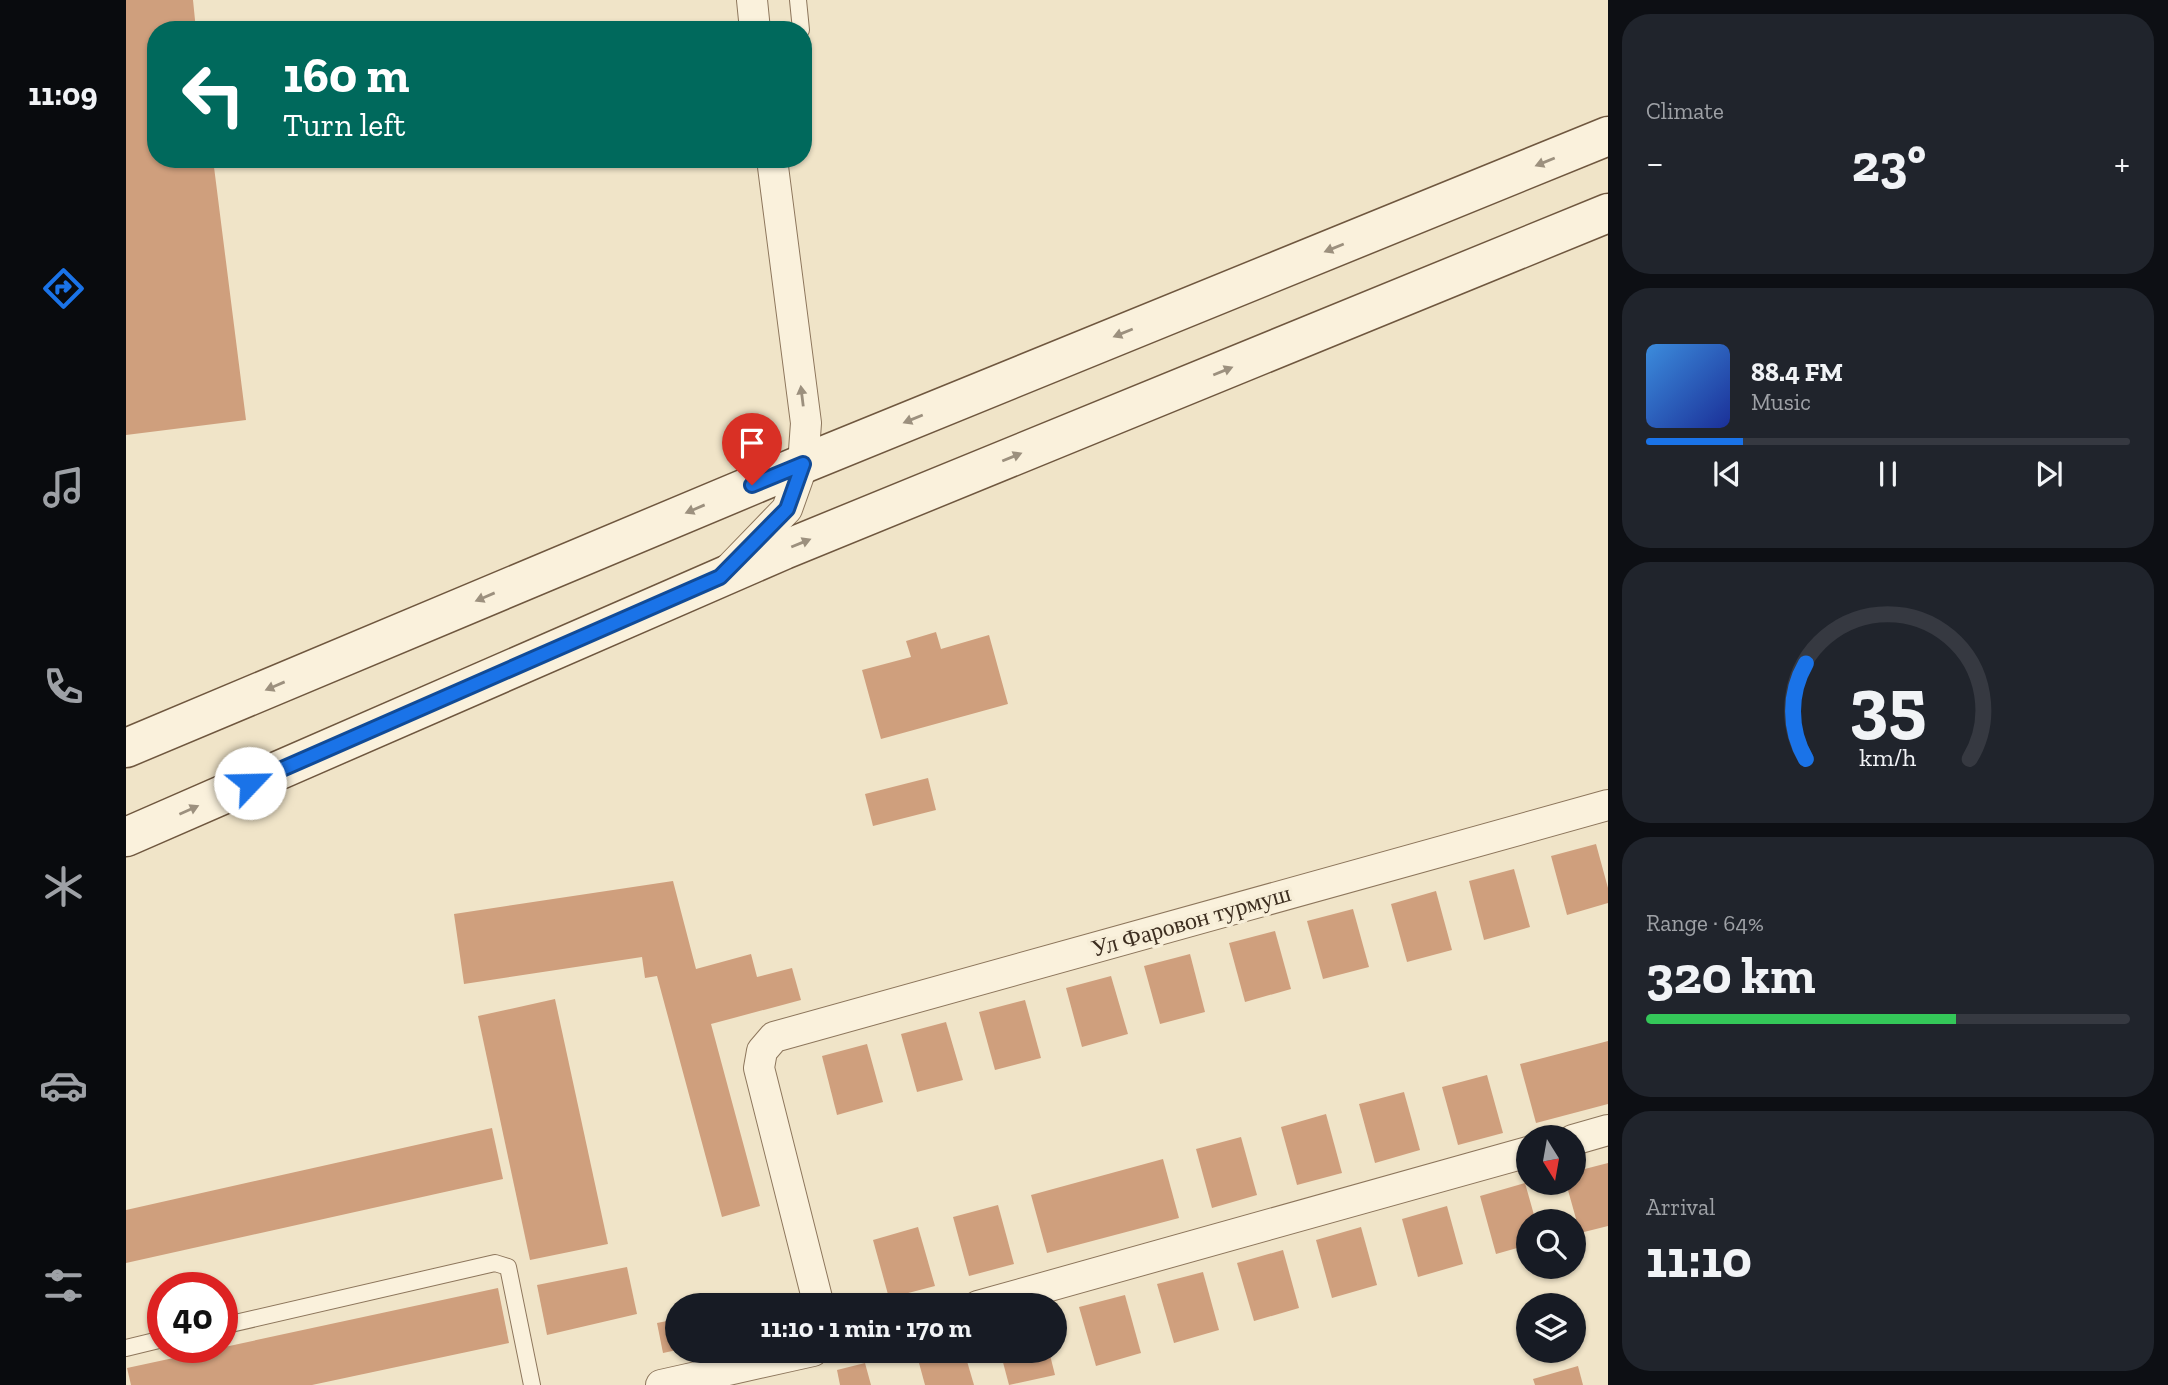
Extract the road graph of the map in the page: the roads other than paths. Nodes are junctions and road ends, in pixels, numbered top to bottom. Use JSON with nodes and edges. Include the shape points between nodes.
{"nodes":[{"id":1,"x":752,"y":0,"type":"edge"},
{"id":2,"x":798,"y":0,"type":"edge"},
{"id":3,"x":754,"y":21,"type":"edge"},
{"id":4,"x":800,"y":21,"type":"edge"},
{"id":5,"x":1608,"y":136,"type":"edge"},
{"id":6,"x":773,"y":168,"type":"edge"},
{"id":7,"x":787,"y":168,"type":"edge"},
{"id":8,"x":778,"y":207,"type":"junction"},
{"id":9,"x":1608,"y":214,"type":"edge"},
{"id":10,"x":803,"y":464,"type":"junction"},
{"id":11,"x":720,"y":577,"type":"junction"},
{"id":12,"x":126,"y":748,"type":"edge"},
{"id":13,"x":1608,"y":805,"type":"edge"},
{"id":14,"x":126,"y":837,"type":"edge"},
{"id":15,"x":1608,"y":1130,"type":"edge"},
{"id":16,"x":1586,"y":1136,"type":"edge"},
{"id":17,"x":1516,"y":1155,"type":"edge"},
{"id":18,"x":816,"y":1293,"type":"edge"},
{"id":19,"x":1024,"y":1293,"type":"edge"},
{"id":20,"x":238,"y":1322,"type":"edge"},
{"id":21,"x":147,"y":1343,"type":"edge"},
{"id":22,"x":126,"y":1348,"type":"edge"},
{"id":23,"x":796,"y":1365,"type":"edge"},
{"id":24,"x":532,"y":1385,"type":"edge"},
{"id":25,"x":661,"y":1385,"type":"edge"}],
"edges":[{"from":1,"to":3,"type":"street"},
{"from":2,"to":4,"type":"lane"},
{"from":5,"to":10,"type":"street","one_way":true},
{"from":6,"to":8,"type":"street"},
{"from":7,"to":8,"type":"lane"},
{"from":10,"to":8,"type":"street","one_way":true,"via":[[806,423]]},
{"from":11,"to":9,"type":"street","one_way":true},
{"from":10,"to":11,"type":"street","via":[[787,509]]},
{"from":10,"to":12,"type":"street","one_way":true},
{"from":14,"to":11,"type":"street","one_way":true},
{"from":13,"to":18,"type":"street","name":"Ул Фаровон турмуш","via":[[774,1037],[762,1051],[759,1068]]},
{"from":15,"to":16,"type":"street"},
{"from":17,"to":19,"type":"street"},
{"from":20,"to":24,"type":"lane","via":[[495,1263],[508,1268]]},
{"from":21,"to":22,"type":"lane"},
{"from":23,"to":25,"type":"street"}]}
